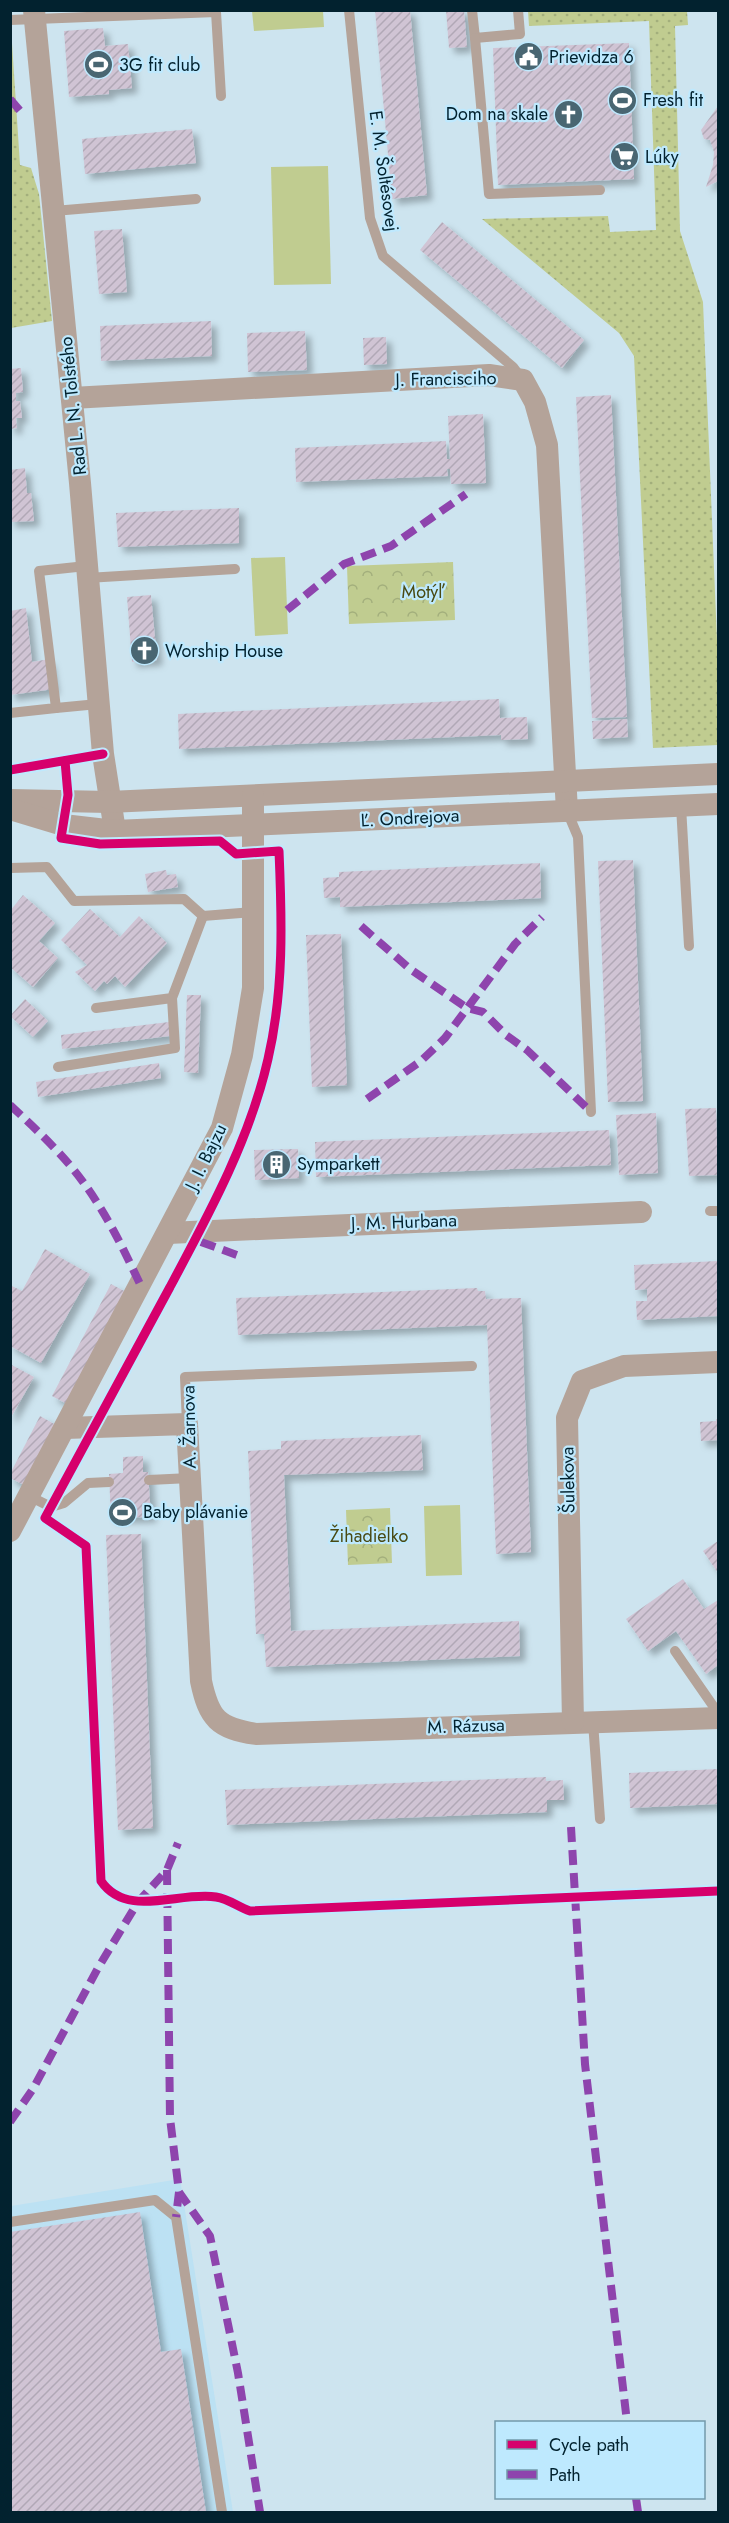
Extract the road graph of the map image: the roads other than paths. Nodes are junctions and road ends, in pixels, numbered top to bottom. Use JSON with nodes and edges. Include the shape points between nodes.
{"nodes":[{"id":1,"x":349,"y":10,"type":"edge"},
{"id":2,"x":472,"y":10,"type":"edge"},
{"id":3,"x":518,"y":10,"type":"edge"},
{"id":4,"x":34,"y":14,"type":"edge"},
{"id":5,"x":10,"y":20,"type":"edge"},
{"id":6,"x":475,"y":38,"type":"junction"},
{"id":7,"x":221,"y":96,"type":"dead end"},
{"id":8,"x":600,"y":190,"type":"dead end"},
{"id":9,"x":196,"y":199,"type":"dead end"},
{"id":10,"x":54,"y":211,"type":"junction"},
{"id":11,"x":523,"y":380,"type":"junction"},
{"id":12,"x":72,"y":398,"type":"junction"},
{"id":13,"x":235,"y":570,"type":"dead end"},
{"id":14,"x":87,"y":572,"type":"junction"},
{"id":15,"x":98,"y":704,"type":"junction"},
{"id":16,"x":56,"y":708,"type":"junction"},
{"id":17,"x":10,"y":713,"type":"edge"},
{"id":18,"x":718,"y":774,"type":"edge"},
{"id":19,"x":565,"y":781,"type":"junction"},
{"id":20,"x":253,"y":796,"type":"junction"},
{"id":21,"x":10,"y":800,"type":"edge"},
{"id":22,"x":109,"y":802,"type":"junction"},
{"id":23,"x":718,"y":804,"type":"edge"},
{"id":24,"x":681,"y":806,"type":"junction"},
{"id":25,"x":10,"y":808,"type":"edge"},
{"id":26,"x":567,"y":811,"type":"junction"},
{"id":27,"x":253,"y":825,"type":"junction"},
{"id":28,"x":115,"y":831,"type":"junction"},
{"id":29,"x":10,"y":868,"type":"edge"},
{"id":30,"x":253,"y":912,"type":"junction"},
{"id":31,"x":202,"y":916,"type":"junction"},
{"id":32,"x":689,"y":946,"type":"dead end"},
{"id":33,"x":172,"y":998,"type":"junction"},
{"id":34,"x":96,"y":1008,"type":"dead end"},
{"id":35,"x":58,"y":1067,"type":"dead end"},
{"id":36,"x":591,"y":1112,"type":"dead end"},
{"id":37,"x":641,"y":1212,"type":"dead end"},
{"id":38,"x":168,"y":1233,"type":"junction"},
{"id":39,"x":718,"y":1362,"type":"edge"},
{"id":40,"x":472,"y":1366,"type":"dead end"},
{"id":41,"x":187,"y":1424,"type":"junction"},
{"id":42,"x":65,"y":1428,"type":"junction"},
{"id":43,"x":190,"y":1478,"type":"junction"},
{"id":44,"x":149,"y":1480,"type":"dead end"},
{"id":45,"x":109,"y":1482,"type":"dead end"},
{"id":46,"x":29,"y":1496,"type":"junction"},
{"id":47,"x":10,"y":1531,"type":"edge"},
{"id":48,"x":675,"y":1652,"type":"dead end"},
{"id":49,"x":718,"y":1713,"type":"edge"},
{"id":50,"x":718,"y":1718,"type":"edge"},
{"id":51,"x":218,"y":1720,"type":"joint"},
{"id":52,"x":583,"y":1722,"type":"junction"},
{"id":53,"x":600,"y":1819,"type":"dead end"},
{"id":54,"x":10,"y":2222,"type":"edge"},
{"id":55,"x":222,"y":2512,"type":"edge"}],
"edges":[{"from":1,"to":11,"type":"lane","name":"E. M. Šoltésovej","via":[[370,218],[383,256],[513,367]]},
{"from":2,"to":6,"type":"lane"},
{"from":3,"to":6,"type":"lane","via":[[520,34]]},
{"from":4,"to":5,"type":"lane"},
{"from":4,"to":7,"type":"lane","via":[[216,12]]},
{"from":4,"to":10,"type":"street","name":"Rad L. N. Tolstého"},
{"from":6,"to":8,"type":"lane","via":[[489,194]]},
{"from":9,"to":10,"type":"lane"},
{"from":10,"to":12,"type":"street","name":"Rad L. N. Tolstého"},
{"from":11,"to":12,"type":"street","name":"J. Francisciho","via":[[489,375]]},
{"from":11,"to":19,"type":"street","name":"J. Francisciho","via":[[535,402],[547,445]]},
{"from":12,"to":14,"type":"street","name":"Rad L. N. Tolstého"},
{"from":13,"to":14,"type":"lane"},
{"from":14,"to":15,"type":"street","name":"Rad L. N. Tolstého"},
{"from":14,"to":16,"type":"lane","via":[[39,571]]},
{"from":15,"to":16,"type":"lane"},
{"from":15,"to":22,"type":"street","name":"Rad L. N. Tolstého"},
{"from":16,"to":17,"type":"lane"},
{"from":18,"to":19,"type":"street","name":"Ľ. Ondrejova"},
{"from":19,"to":20,"type":"street","name":"Ľ. Ondrejova"},
{"from":19,"to":26,"type":"street"},
{"from":20,"to":22,"type":"street","name":"Ľ. Ondrejova"},
{"from":20,"to":27,"type":"street"},
{"from":21,"to":22,"type":"street","name":"Ľ. Ondrejova"},
{"from":22,"to":28,"type":"street"},
{"from":23,"to":24,"type":"street","name":"Ľ. Ondrejova"},
{"from":24,"to":26,"type":"street","name":"Ľ. Ondrejova"},
{"from":24,"to":32,"type":"lane"},
{"from":25,"to":28,"type":"street","name":"Ľ. Ondrejova","via":[[63,825]]},
{"from":26,"to":27,"type":"street","name":"Ľ. Ondrejova"},
{"from":26,"to":36,"type":"lane","via":[[578,837]]},
{"from":27,"to":28,"type":"street","name":"Ľ. Ondrejova"},
{"from":27,"to":30,"type":"street","name":"J. I. Bajzu"},
{"from":29,"to":31,"type":"lane","via":[[47,867],[74,901],[184,899]]},
{"from":30,"to":31,"type":"lane"},
{"from":30,"to":38,"type":"street","name":"J. I. Bajzu","via":[[253,988],[242,1055],[222,1128]]},
{"from":31,"to":33,"type":"lane"},
{"from":33,"to":34,"type":"lane"},
{"from":33,"to":35,"type":"lane","via":[[175,1048]]},
{"from":37,"to":38,"type":"street","name":"J. M. Hurbana"},
{"from":38,"to":42,"type":"street","name":"J. I. Bajzu"},
{"from":39,"to":52,"type":"street","name":"Šulekova","via":[[624,1366],[582,1381],[567,1418]]},
{"from":40,"to":41,"type":"lane","name":"A. Žarnova","via":[[185,1377]]},
{"from":41,"to":42,"type":"street"},
{"from":41,"to":43,"type":"street","name":"A. Žarnova"},
{"from":42,"to":46,"type":"street","name":"J. I. Bajzu"},
{"from":43,"to":44,"type":"lane"},
{"from":43,"to":51,"type":"street","name":"A. Žarnova","via":[[201,1680],[206,1702]]},
{"from":45,"to":46,"type":"lane","via":[[88,1483],[64,1503],[51,1508]]},
{"from":46,"to":47,"type":"street","name":"J. I. Bajzu"},
{"from":48,"to":49,"type":"lane"},
{"from":50,"to":52,"type":"street","name":"M. Rázusa"},
{"from":51,"to":52,"type":"street","name":"M. Rázusa","via":[[231,1730],[256,1734]]},
{"from":52,"to":53,"type":"lane"},
{"from":54,"to":55,"type":"lane","via":[[155,2200],[176,2217]]}]}
